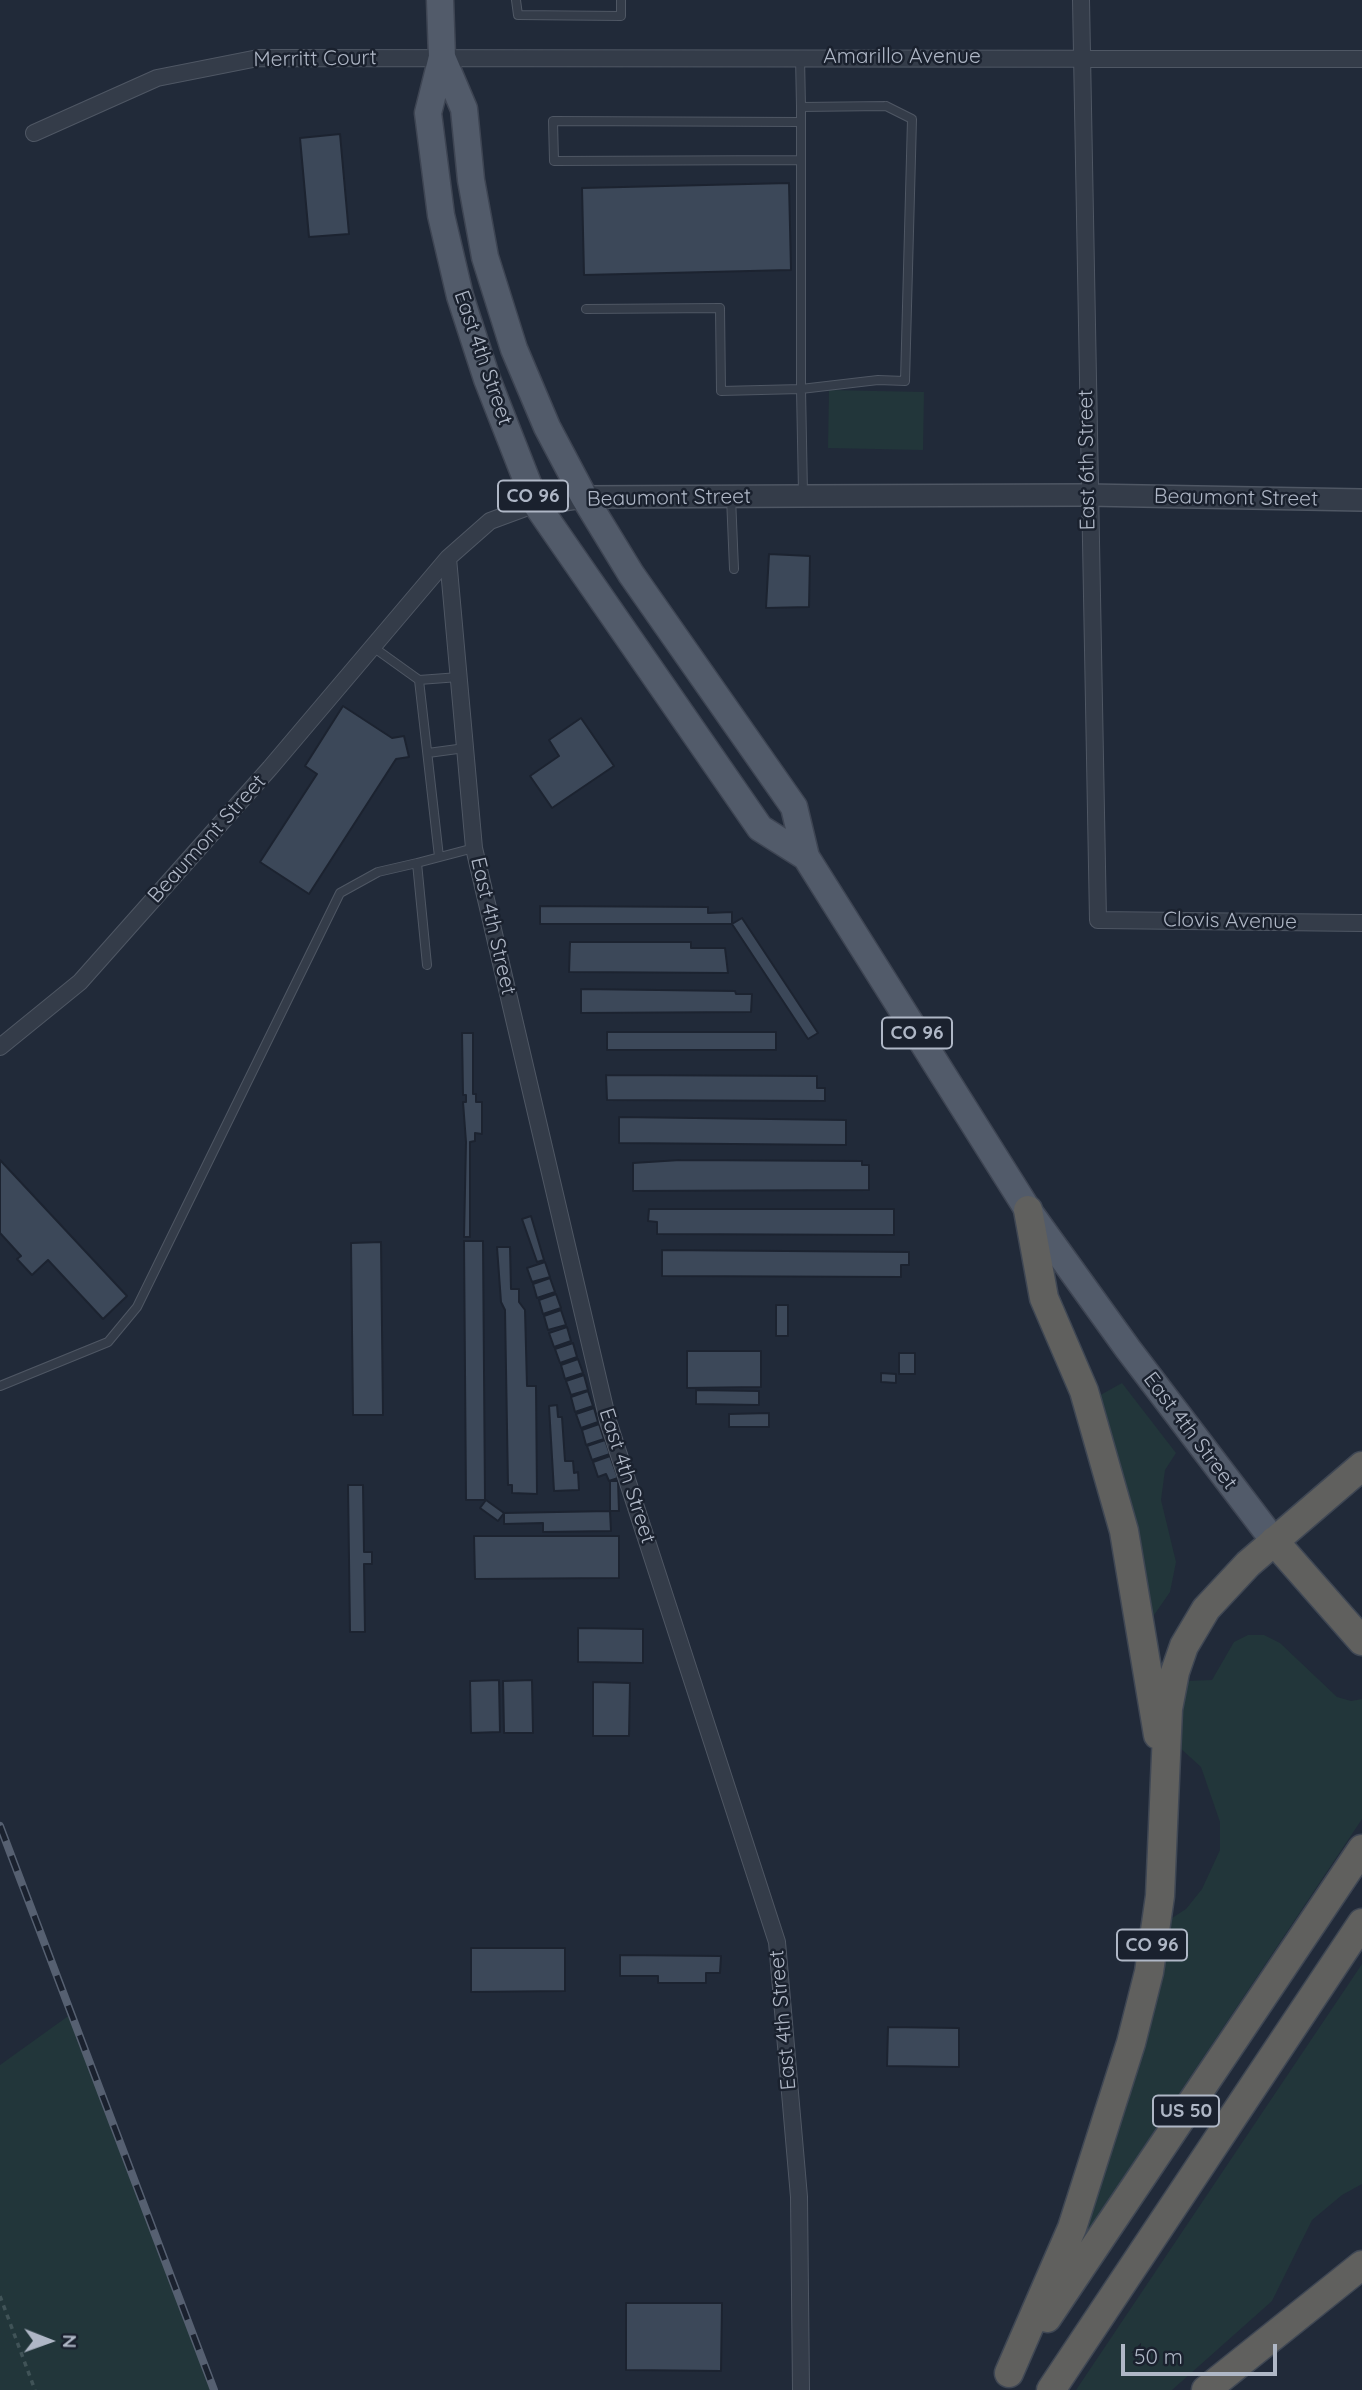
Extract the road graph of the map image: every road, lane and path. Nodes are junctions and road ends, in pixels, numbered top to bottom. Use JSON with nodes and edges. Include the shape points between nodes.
{"nodes":[{"id":1,"x":440,"y":0,"type":"edge"},
{"id":2,"x":516,"y":0,"type":"edge"},
{"id":3,"x":621,"y":0,"type":"edge"},
{"id":4,"x":1081,"y":0,"type":"edge"},
{"id":5,"x":442,"y":57,"type":"junction"},
{"id":6,"x":800,"y":57,"type":"junction"},
{"id":7,"x":1082,"y":57,"type":"junction"},
{"id":8,"x":1362,"y":59,"type":"edge"},
{"id":9,"x":801,"y":107,"type":"junction"},
{"id":10,"x":800,"y":122,"type":"junction"},
{"id":11,"x":34,"y":134,"type":"dead end"},
{"id":12,"x":799,"y":160,"type":"junction"},
{"id":13,"x":586,"y":309,"type":"dead end"},
{"id":14,"x":801,"y":390,"type":"junction"},
{"id":15,"x":1087,"y":495,"type":"junction"},
{"id":16,"x":803,"y":496,"type":"junction"},
{"id":17,"x":731,"y":497,"type":"junction"},
{"id":18,"x":584,"y":498,"type":"junction"},
{"id":19,"x":1362,"y":500,"type":"edge"},
{"id":20,"x":537,"y":504,"type":"junction"},
{"id":21,"x":448,"y":558,"type":"junction"},
{"id":22,"x":734,"y":569,"type":"dead end"},
{"id":23,"x":373,"y":647,"type":"junction"},
{"id":24,"x":459,"y":677,"type":"junction"},
{"id":25,"x":419,"y":680,"type":"junction"},
{"id":26,"x":466,"y":748,"type":"junction"},
{"id":27,"x":428,"y":753,"type":"junction"},
{"id":28,"x":474,"y":848,"type":"junction"},
{"id":29,"x":806,"y":857,"type":"junction"},
{"id":30,"x":439,"y":858,"type":"junction"},
{"id":31,"x":418,"y":863,"type":"junction"},
{"id":32,"x":1098,"y":920,"type":"joint"},
{"id":33,"x":1362,"y":923,"type":"edge"},
{"id":34,"x":428,"y":965,"type":"dead end"},
{"id":35,"x":0,"y":1047,"type":"edge"},
{"id":36,"x":1028,"y":1210,"type":"junction"},
{"id":37,"x":0,"y":1385,"type":"edge"},
{"id":38,"x":1362,"y":1466,"type":"edge"},
{"id":39,"x":1274,"y":1541,"type":"junction"},
{"id":40,"x":1362,"y":1641,"type":"edge"},
{"id":41,"x":1163,"y":1762,"type":"junction"},
{"id":42,"x":1362,"y":1849,"type":"edge"},
{"id":43,"x":1362,"y":1923,"type":"edge"},
{"id":44,"x":1362,"y":2265,"type":"edge"},
{"id":45,"x":0,"y":2296,"type":"edge"},
{"id":46,"x":1004,"y":2381,"type":"edge"},
{"id":47,"x":35,"y":2390,"type":"edge"},
{"id":48,"x":801,"y":2390,"type":"edge"},
{"id":49,"x":1051,"y":2390,"type":"edge"},
{"id":50,"x":1206,"y":2390,"type":"edge"}],
"edges":[{"from":1,"to":5,"type":"main road","name":"East 4th Street","number":"CO 96"},
{"from":2,"to":3,"type":"lane","via":[[518,15],[621,16]]},
{"from":4,"to":7,"type":"street","name":"East 6th Street"},
{"from":5,"to":6,"type":"street","name":"Amarillo Avenue"},
{"from":5,"to":11,"type":"street","name":"Merritt Court","via":[[258,58],[157,78]]},
{"from":5,"to":18,"type":"main road","name":"East 4th Street","number":"CO 96","via":[[464,109],[485,257],[514,349]]},
{"from":5,"to":20,"type":"main road","name":"East 4th Street","number":"CO 96","via":[[428,113],[441,215],[460,296],[487,379]]},
{"from":6,"to":7,"type":"street","name":"Amarillo Avenue"},
{"from":6,"to":9,"type":"lane"},
{"from":7,"to":8,"type":"street","name":"Amarillo Avenue"},
{"from":7,"to":15,"type":"street","name":"East 6th Street"},
{"from":9,"to":10,"type":"lane"},
{"from":9,"to":14,"type":"lane","via":[[887,106],[912,119],[905,381]]},
{"from":10,"to":12,"type":"lane"},
{"from":10,"to":12,"type":"lane","via":[[553,121],[554,161]]},
{"from":12,"to":14,"type":"lane"},
{"from":13,"to":14,"type":"lane","via":[[720,308],[721,391]]},
{"from":14,"to":16,"type":"lane"},
{"from":15,"to":16,"type":"street","name":"Beaumont Street"},
{"from":15,"to":19,"type":"street","name":"Beaumont Street"},
{"from":15,"to":32,"type":"street","name":"East 6th Street"},
{"from":16,"to":17,"type":"street","name":"Beaumont Street"},
{"from":17,"to":18,"type":"street","name":"Beaumont Street"},
{"from":17,"to":22,"type":"lane"},
{"from":18,"to":20,"type":"street","name":"Beaumont Street"},
{"from":18,"to":29,"type":"main road","name":"East 4th Street","number":"CO 96","via":[[631,574],[794,807]]},
{"from":20,"to":21,"type":"street","name":"Beaumont Street","via":[[490,522]]},
{"from":20,"to":29,"type":"main road","name":"East 4th Street","number":"CO 96","via":[[760,828]]},
{"from":21,"to":23,"type":"street","name":"Beaumont Street"},
{"from":21,"to":24,"type":"street","name":"East 4th Street"},
{"from":23,"to":25,"type":"lane"},
{"from":23,"to":35,"type":"street","name":"Beaumont Street","via":[[80,982]]},
{"from":24,"to":25,"type":"lane"},
{"from":24,"to":26,"type":"street","name":"East 4th Street"},
{"from":25,"to":27,"type":"lane"},
{"from":26,"to":27,"type":"lane"},
{"from":26,"to":28,"type":"street","name":"East 4th Street"},
{"from":27,"to":30,"type":"lane"},
{"from":28,"to":30,"type":"lane"},
{"from":28,"to":48,"type":"street","name":"East 4th Street","via":[[608,1422],[777,1942],[799,2197]]},
{"from":29,"to":36,"type":"main road","name":"East 4th Street","number":"CO 96"},
{"from":30,"to":31,"type":"lane"},
{"from":31,"to":34,"type":"lane"},
{"from":31,"to":37,"type":"lane","via":[[378,872],[340,893],[137,1307],[108,1342]]},
{"from":32,"to":33,"type":"street","name":"Clovis Avenue"},
{"from":36,"to":39,"type":"main road","name":"East 4th Street","number":"CO 96"},
{"from":36,"to":41,"type":"highway","number":"CO 96","via":[[1044,1298],[1084,1391],[1124,1531]]},
{"from":38,"to":39,"type":"highway"},
{"from":39,"to":40,"type":"highway","name":"East 4th Street","number":"CO 96"},
{"from":39,"to":41,"type":"highway","via":[[1224,1588],[1193,1628],[1175,1672]]},
{"from":41,"to":46,"type":"highway","number":"CO 96","via":[[1160,1896],[1149,1972],[1131,2043],[1072,2228]]},
{"from":42,"to":46,"type":"highway","number":"US 50"},
{"from":43,"to":49,"type":"highway","number":"US 50"},
{"from":44,"to":50,"type":"highway"},
{"from":45,"to":47,"type":"path"}]}
